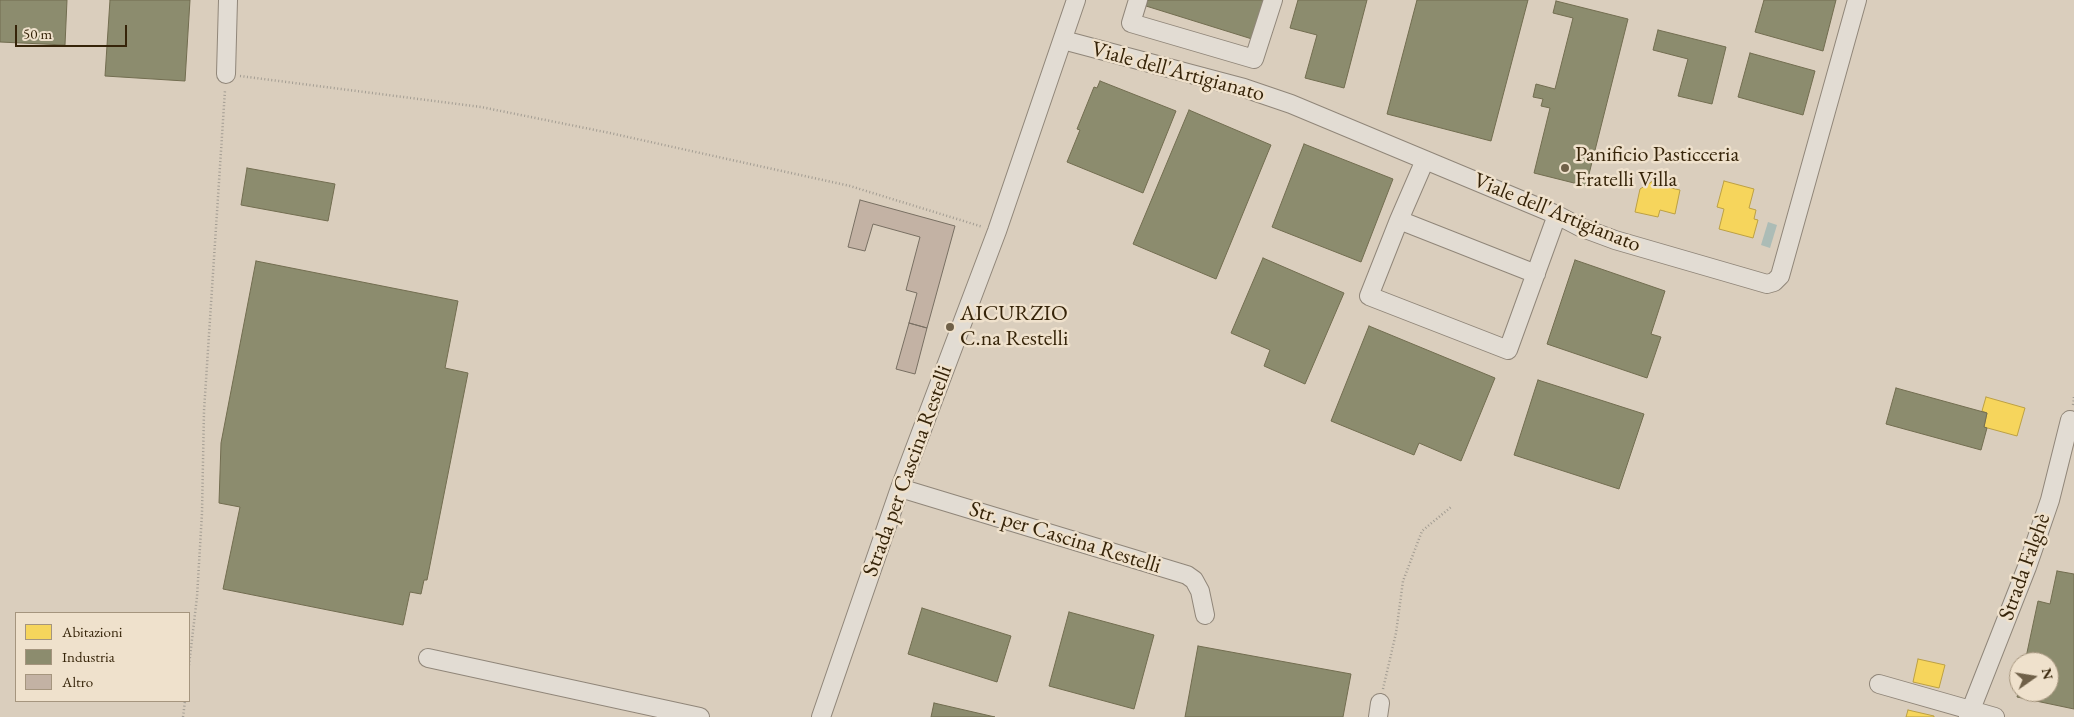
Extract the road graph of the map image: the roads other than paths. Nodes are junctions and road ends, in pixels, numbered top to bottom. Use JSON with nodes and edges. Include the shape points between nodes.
{"nodes":[{"id":1,"x":228,"y":0,"type":"edge"},
{"id":2,"x":1076,"y":0,"type":"edge"},
{"id":3,"x":1138,"y":0,"type":"edge"},
{"id":4,"x":1273,"y":0,"type":"edge"},
{"id":5,"x":1857,"y":0,"type":"edge"},
{"id":6,"x":1062,"y":40,"type":"junction"},
{"id":7,"x":226,"y":74,"type":"road end"},
{"id":8,"x":1425,"y":160,"type":"junction"},
{"id":9,"x":1557,"y":215,"type":"junction"},
{"id":10,"x":1398,"y":220,"type":"junction"},
{"id":11,"x":1536,"y":274,"type":"junction"},
{"id":12,"x":2070,"y":420,"type":"dead end"},
{"id":13,"x":900,"y":488,"type":"junction"},
{"id":14,"x":1205,"y":614,"type":"dead end"},
{"id":15,"x":428,"y":658,"type":"dead end"},
{"id":16,"x":1879,"y":684,"type":"dead end"},
{"id":17,"x":1969,"y":714,"type":"edge"},
{"id":18,"x":700,"y":717,"type":"edge"},
{"id":19,"x":821,"y":717,"type":"edge"},
{"id":20,"x":1995,"y":717,"type":"edge"}],
"edges":[{"from":1,"to":7,"type":"street"},
{"from":2,"to":6,"type":"street","name":"Strada per Cascina Restelli"},
{"from":3,"to":4,"type":"street","via":[[1131,23],[1254,59]]},
{"from":5,"to":9,"type":"street","name":"Viale dell'Artigianato","via":[[1780,276],[1774,282],[1766,284],[1615,240]]},
{"from":6,"to":8,"type":"street","name":"Viale dell'Artigianato","via":[[1244,88],[1291,104]]},
{"from":6,"to":13,"type":"street","name":"Strada per Cascina Restelli","via":[[997,231]]},
{"from":8,"to":9,"type":"street","name":"Viale dell'Artigianato"},
{"from":8,"to":10,"type":"street"},
{"from":9,"to":11,"type":"street"},
{"from":10,"to":11,"type":"street"},
{"from":10,"to":11,"type":"street","via":[[1369,296],[1508,350]]},
{"from":12,"to":17,"type":"street","name":"Strada Falghè","via":[[2050,500],[2030,559]]},
{"from":13,"to":14,"type":"street","name":"Str. per Cascina Restelli","via":[[1187,575],[1200,591]]},
{"from":13,"to":19,"type":"street","name":"Strada per Cascina Restelli"},
{"from":15,"to":18,"type":"street"},
{"from":16,"to":17,"type":"street"},
{"from":17,"to":20,"type":"street"}]}
